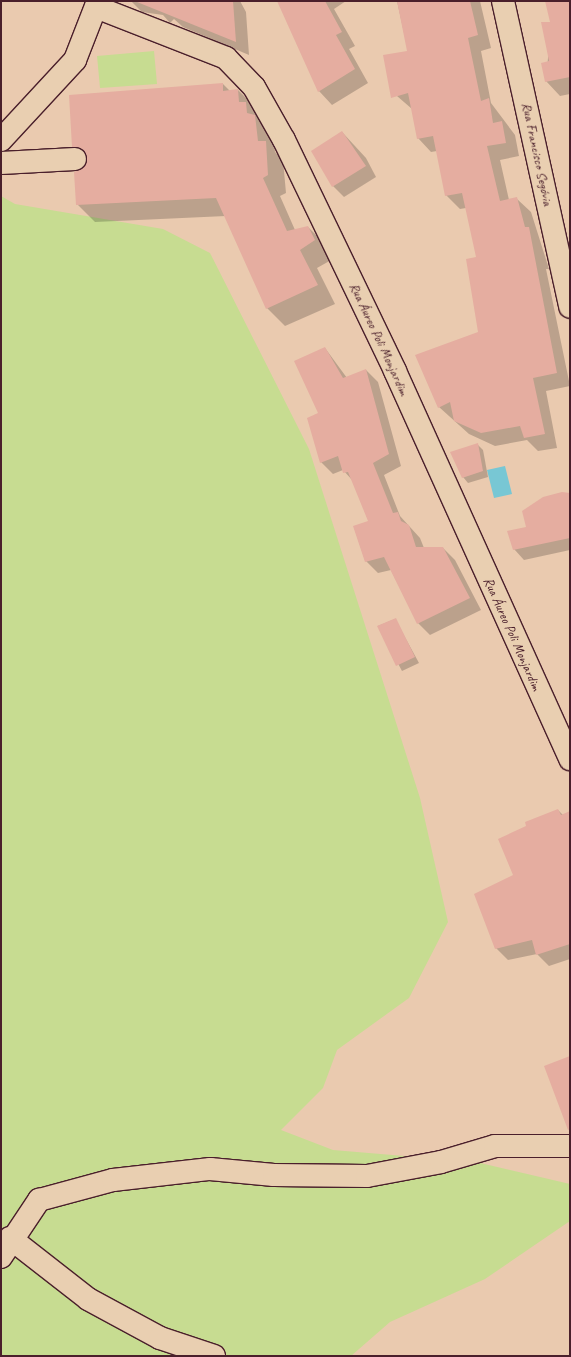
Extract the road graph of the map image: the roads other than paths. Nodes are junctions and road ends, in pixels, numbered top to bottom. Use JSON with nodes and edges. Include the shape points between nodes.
{"nodes":[{"id":1,"x":503,"y":1,"type":"edge"},
{"id":2,"x":97,"y":4,"type":"edge"},
{"id":3,"x":1,"y":140,"type":"edge"},
{"id":4,"x":75,"y":160,"type":"dead end"},
{"id":5,"x":1,"y":164,"type":"edge"},
{"id":6,"x":570,"y":307,"type":"edge"},
{"id":7,"x":570,"y":759,"type":"edge"},
{"id":8,"x":570,"y":1146,"type":"edge"},
{"id":9,"x":6,"y":1248,"type":"edge"},
{"id":10,"x":214,"y":1356,"type":"edge"}],
"edges":[{"from":1,"to":6,"type":"street","name":"Rua Francisco Segóvia"},
{"from":2,"to":3,"type":"street","via":[[75,60]]},
{"from":2,"to":7,"type":"street","name":"Rua Áureo Poli Monjardim","via":[[226,58],[254,87],[288,147],[395,371]]},
{"from":4,"to":5,"type":"street"},
{"from":8,"to":9,"type":"street","via":[[495,1146],[441,1162],[367,1176],[274,1175],[210,1169],[114,1180],[40,1200]]},
{"from":9,"to":10,"type":"street","via":[[160,1338]]}]}
